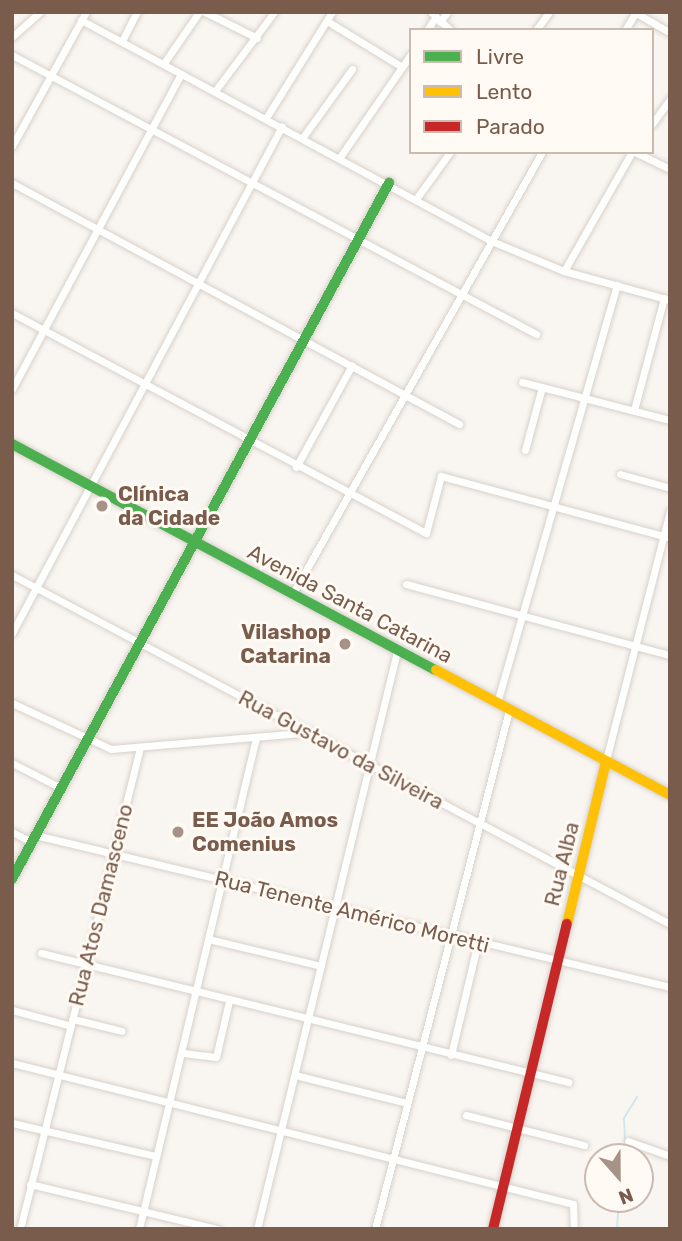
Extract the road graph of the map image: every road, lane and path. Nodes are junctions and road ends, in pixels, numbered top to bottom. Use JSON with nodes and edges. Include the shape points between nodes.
{"nodes":[{"id":1,"x":40,"y":12,"type":"edge"},
{"id":2,"x":86,"y":12,"type":"edge"},
{"id":3,"x":137,"y":12,"type":"edge"},
{"id":4,"x":200,"y":12,"type":"edge"},
{"id":5,"x":205,"y":12,"type":"edge"},
{"id":6,"x":274,"y":12,"type":"edge"},
{"id":7,"x":332,"y":12,"type":"edge"},
{"id":8,"x":447,"y":12,"type":"edge"},
{"id":9,"x":549,"y":12,"type":"edge"},
{"id":10,"x":636,"y":13,"type":"edge"},
{"id":11,"x":435,"y":18,"type":"edge"},
{"id":12,"x":81,"y":20,"type":"junction"},
{"id":13,"x":327,"y":21,"type":"junction"},
{"id":14,"x":537,"y":28,"type":"edge"},
{"id":15,"x":626,"y":28,"type":"edge"},
{"id":16,"x":670,"y":33,"type":"edge"},
{"id":17,"x":12,"y":37,"type":"edge"},
{"id":18,"x":257,"y":38,"type":"junction"},
{"id":19,"x":122,"y":41,"type":"junction"},
{"id":20,"x":12,"y":55,"type":"edge"},
{"id":21,"x":409,"y":57,"type":"edge"},
{"id":22,"x":164,"y":63,"type":"junction"},
{"id":23,"x":402,"y":67,"type":"junction"},
{"id":24,"x":352,"y":69,"type":"dead end"},
{"id":25,"x":52,"y":73,"type":"junction"},
{"id":26,"x":180,"y":74,"type":"junction"},
{"id":27,"x":215,"y":91,"type":"junction"},
{"id":28,"x":670,"y":99,"type":"edge"},
{"id":29,"x":266,"y":118,"type":"junction"},
{"id":30,"x":654,"y":121,"type":"edge"},
{"id":31,"x":282,"y":126,"type":"junction"},
{"id":32,"x":154,"y":130,"type":"junction"},
{"id":33,"x":303,"y":137,"type":"junction"},
{"id":34,"x":12,"y":146,"type":"edge"},
{"id":35,"x":449,"y":154,"type":"edge"},
{"id":36,"x":541,"y":154,"type":"edge"},
{"id":37,"x":633,"y":154,"type":"edge"},
{"id":38,"x":638,"y":154,"type":"edge"},
{"id":39,"x":341,"y":158,"type":"junction"},
{"id":40,"x":670,"y":169,"type":"edge"},
{"id":41,"x":254,"y":182,"type":"junction"},
{"id":42,"x":12,"y":183,"type":"edge"},
{"id":43,"x":388,"y":183,"type":"junction"},
{"id":44,"x":416,"y":198,"type":"junction"},
{"id":45,"x":101,"y":230,"type":"junction"},
{"id":46,"x":358,"y":240,"type":"junction"},
{"id":47,"x":489,"y":240,"type":"junction"},
{"id":48,"x":564,"y":271,"type":"junction"},
{"id":49,"x":201,"y":281,"type":"junction"},
{"id":50,"x":617,"y":285,"type":"junction"},
{"id":51,"x":459,"y":293,"type":"junction"},
{"id":52,"x":667,"y":299,"type":"edge"},
{"id":53,"x":12,"y":313,"type":"edge"},
{"id":54,"x":43,"y":330,"type":"junction"},
{"id":55,"x":536,"y":334,"type":"dead end"},
{"id":56,"x":303,"y":337,"type":"junction"},
{"id":57,"x":352,"y":365,"type":"junction"},
{"id":58,"x":522,"y":382,"type":"dead end"},
{"id":59,"x":145,"y":384,"type":"junction"},
{"id":60,"x":542,"y":387,"type":"junction"},
{"id":61,"x":12,"y":389,"type":"edge"},
{"id":62,"x":404,"y":393,"type":"junction"},
{"id":63,"x":582,"y":397,"type":"junction"},
{"id":64,"x":634,"y":410,"type":"junction"},
{"id":65,"x":670,"y":420,"type":"edge"},
{"id":66,"x":459,"y":424,"type":"dead end"},
{"id":67,"x":248,"y":441,"type":"junction"},
{"id":68,"x":12,"y":444,"type":"edge"},
{"id":69,"x":526,"y":450,"type":"dead end"},
{"id":70,"x":296,"y":467,"type":"junction"},
{"id":71,"x":620,"y":474,"type":"dead end"},
{"id":72,"x":91,"y":486,"type":"junction"},
{"id":73,"x":670,"y":488,"type":"edge"},
{"id":74,"x":349,"y":494,"type":"junction"},
{"id":75,"x":553,"y":505,"type":"junction"},
{"id":76,"x":670,"y":512,"type":"edge"},
{"id":77,"x":666,"y":537,"type":"edge"},
{"id":78,"x":192,"y":541,"type":"junction"},
{"id":79,"x":12,"y":575,"type":"edge"},
{"id":80,"x":406,"y":584,"type":"dead end"},
{"id":81,"x":37,"y":588,"type":"junction"},
{"id":82,"x":292,"y":595,"type":"junction"},
{"id":83,"x":521,"y":617,"type":"junction"},
{"id":84,"x":12,"y":633,"type":"edge"},
{"id":85,"x":137,"y":641,"type":"junction"},
{"id":86,"x":633,"y":645,"type":"junction"},
{"id":87,"x":397,"y":650,"type":"junction"},
{"id":88,"x":670,"y":655,"type":"edge"},
{"id":89,"x":12,"y":703,"type":"edge"},
{"id":90,"x":497,"y":703,"type":"junction"},
{"id":91,"x":509,"y":710,"type":"junction"},
{"id":92,"x":312,"y":732,"type":"junction"},
{"id":93,"x":256,"y":738,"type":"junction"},
{"id":94,"x":84,"y":740,"type":"junction"},
{"id":95,"x":139,"y":750,"type":"junction"},
{"id":96,"x":606,"y":762,"type":"junction"},
{"id":97,"x":12,"y":763,"type":"edge"},
{"id":98,"x":368,"y":764,"type":"junction"},
{"id":99,"x":59,"y":787,"type":"junction"},
{"id":100,"x":670,"y":795,"type":"edge"},
{"id":101,"x":478,"y":823,"type":"junction"},
{"id":102,"x":12,"y":832,"type":"edge"},
{"id":103,"x":33,"y":839,"type":"junction"},
{"id":104,"x":113,"y":854,"type":"junction"},
{"id":105,"x":580,"y":876,"type":"junction"},
{"id":106,"x":12,"y":879,"type":"edge"},
{"id":107,"x":224,"y":881,"type":"junction"},
{"id":108,"x":336,"y":906,"type":"junction"},
{"id":109,"x":670,"y":924,"type":"edge"},
{"id":110,"x":448,"y":934,"type":"junction"},
{"id":111,"x":208,"y":939,"type":"junction"},
{"id":112,"x":478,"y":942,"type":"junction"},
{"id":113,"x":41,"y":953,"type":"dead end"},
{"id":114,"x":556,"y":962,"type":"junction"},
{"id":115,"x":85,"y":965,"type":"junction"},
{"id":116,"x":321,"y":966,"type":"junction"},
{"id":117,"x":670,"y":978,"type":"edge"},
{"id":118,"x":668,"y":987,"type":"edge"},
{"id":119,"x":197,"y":992,"type":"junction"},
{"id":120,"x":229,"y":1000,"type":"junction"},
{"id":121,"x":12,"y":1010,"type":"edge"},
{"id":122,"x":308,"y":1020,"type":"junction"},
{"id":123,"x":72,"y":1022,"type":"junction"},
{"id":124,"x":122,"y":1031,"type":"dead end"},
{"id":125,"x":421,"y":1047,"type":"junction"},
{"id":126,"x":183,"y":1053,"type":"junction"},
{"id":127,"x":451,"y":1055,"type":"junction"},
{"id":128,"x":12,"y":1063,"type":"edge"},
{"id":129,"x":58,"y":1073,"type":"junction"},
{"id":130,"x":531,"y":1073,"type":"junction"},
{"id":131,"x":295,"y":1075,"type":"junction"},
{"id":132,"x":568,"y":1082,"type":"dead end"},
{"id":133,"x":170,"y":1101,"type":"junction"},
{"id":134,"x":407,"y":1102,"type":"junction"},
{"id":135,"x":466,"y":1115,"type":"dead end"},
{"id":136,"x":12,"y":1123,"type":"edge"},
{"id":137,"x":44,"y":1129,"type":"junction"},
{"id":138,"x":281,"y":1129,"type":"junction"},
{"id":139,"x":517,"y":1129,"type":"junction"},
{"id":140,"x":628,"y":1141,"type":"dead end"},
{"id":141,"x":584,"y":1145,"type":"dead end"},
{"id":142,"x":156,"y":1156,"type":"junction"},
{"id":143,"x":393,"y":1156,"type":"junction"},
{"id":144,"x":670,"y":1156,"type":"edge"},
{"id":145,"x":30,"y":1184,"type":"junction"},
{"id":146,"x":504,"y":1184,"type":"junction"},
{"id":147,"x":144,"y":1211,"type":"junction"},
{"id":148,"x":21,"y":1224,"type":"edge"},
{"id":149,"x":139,"y":1229,"type":"edge"},
{"id":150,"x":218,"y":1229,"type":"edge"},
{"id":151,"x":257,"y":1229,"type":"edge"},
{"id":152,"x":375,"y":1229,"type":"edge"},
{"id":153,"x":493,"y":1229,"type":"edge"},
{"id":154,"x":574,"y":1229,"type":"edge"}],
"edges":[{"from":1,"to":17,"type":"street"},
{"from":2,"to":12,"type":"street"},
{"from":3,"to":19,"type":"street"},
{"from":4,"to":22,"type":"street"},
{"from":5,"to":18,"type":"street"},
{"from":6,"to":18,"type":"street"},
{"from":7,"to":13,"type":"street"},
{"from":8,"to":11,"type":"street"},
{"from":9,"to":14,"type":"street"},
{"from":10,"to":15,"type":"street"},
{"from":10,"to":16,"type":"street"},
{"from":12,"to":19,"type":"street"},
{"from":12,"to":25,"type":"street"},
{"from":13,"to":23,"type":"street"},
{"from":13,"to":29,"type":"street"},
{"from":18,"to":27,"type":"street"},
{"from":19,"to":22,"type":"street"},
{"from":20,"to":25,"type":"street"},
{"from":21,"to":23,"type":"street"},
{"from":22,"to":26,"type":"street"},
{"from":23,"to":39,"type":"street"},
{"from":24,"to":33,"type":"street"},
{"from":25,"to":32,"type":"street"},
{"from":25,"to":34,"type":"street"},
{"from":26,"to":27,"type":"street"},
{"from":26,"to":32,"type":"street"},
{"from":27,"to":29,"type":"street"},
{"from":28,"to":30,"type":"street"},
{"from":29,"to":31,"type":"street"},
{"from":31,"to":33,"type":"street"},
{"from":31,"to":41,"type":"street"},
{"from":32,"to":41,"type":"street"},
{"from":32,"to":45,"type":"street"},
{"from":33,"to":39,"type":"street"},
{"from":35,"to":44,"type":"street"},
{"from":36,"to":47,"type":"street"},
{"from":37,"to":48,"type":"street"},
{"from":38,"to":40,"type":"street"},
{"from":39,"to":43,"type":"street"},
{"from":41,"to":46,"type":"street"},
{"from":41,"to":49,"type":"street"},
{"from":42,"to":45,"type":"street"},
{"from":43,"to":44,"type":"street"},
{"from":43,"to":46,"type":"street"},
{"from":44,"to":47,"type":"street"},
{"from":45,"to":49,"type":"street"},
{"from":45,"to":54,"type":"street"},
{"from":46,"to":51,"type":"street"},
{"from":46,"to":56,"type":"street"},
{"from":47,"to":48,"type":"street"},
{"from":47,"to":51,"type":"street"},
{"from":48,"to":50,"type":"street"},
{"from":49,"to":56,"type":"street"},
{"from":49,"to":59,"type":"street"},
{"from":50,"to":52,"type":"street"},
{"from":50,"to":63,"type":"street"},
{"from":51,"to":55,"type":"street"},
{"from":51,"to":62,"type":"street"},
{"from":52,"to":64,"type":"street"},
{"from":53,"to":54,"type":"street"},
{"from":54,"to":59,"type":"street"},
{"from":54,"to":61,"type":"street"},
{"from":56,"to":57,"type":"street"},
{"from":56,"to":67,"type":"street"},
{"from":57,"to":62,"type":"street"},
{"from":57,"to":70,"type":"street"},
{"from":58,"to":60,"type":"street"},
{"from":59,"to":67,"type":"street"},
{"from":59,"to":72,"type":"street"},
{"from":60,"to":63,"type":"street"},
{"from":60,"to":69,"type":"street"},
{"from":62,"to":66,"type":"street"},
{"from":62,"to":74,"type":"street"},
{"from":63,"to":64,"type":"street"},
{"from":63,"to":75,"type":"street"},
{"from":64,"to":65,"type":"street"},
{"from":67,"to":70,"type":"street"},
{"from":67,"to":78,"type":"street"},
{"from":68,"to":72,"type":"street","name":"Avenida Santa Catarina"},
{"from":70,"to":74,"type":"street"},
{"from":71,"to":73,"type":"street"},
{"from":72,"to":78,"type":"street","name":"Avenida Santa Catarina"},
{"from":72,"to":81,"type":"street"},
{"from":74,"to":75,"type":"street","via":[[426,534],[441,476]]},
{"from":74,"to":82,"type":"street"},
{"from":75,"to":77,"type":"street"},
{"from":75,"to":83,"type":"street"},
{"from":76,"to":77,"type":"street","name":"Rua Alba"},
{"from":77,"to":86,"type":"street","name":"Rua Alba"},
{"from":78,"to":82,"type":"street","name":"Avenida Santa Catarina"},
{"from":78,"to":85,"type":"street"},
{"from":79,"to":81,"type":"street","name":"Rua Gustavo da Silveira"},
{"from":80,"to":83,"type":"street"},
{"from":81,"to":84,"type":"street"},
{"from":81,"to":85,"type":"street","name":"Rua Gustavo da Silveira"},
{"from":82,"to":87,"type":"street","name":"Avenida Santa Catarina"},
{"from":83,"to":86,"type":"street"},
{"from":83,"to":90,"type":"street"},
{"from":85,"to":92,"type":"street","name":"Rua Gustavo da Silveira"},
{"from":85,"to":94,"type":"street"},
{"from":86,"to":88,"type":"street"},
{"from":86,"to":96,"type":"street","name":"Rua Alba","via":[[604,749]]},
{"from":87,"to":90,"type":"street","name":"Avenida Santa Catarina"},
{"from":87,"to":98,"type":"street"},
{"from":89,"to":94,"type":"street"},
{"from":90,"to":91,"type":"street","name":"Avenida Santa Catarina"},
{"from":91,"to":96,"type":"street","name":"Avenida Santa Catarina"},
{"from":91,"to":101,"type":"street"},
{"from":92,"to":93,"type":"street"},
{"from":92,"to":98,"type":"street","name":"Rua Gustavo da Silveira"},
{"from":93,"to":95,"type":"street"},
{"from":93,"to":107,"type":"street"},
{"from":94,"to":95,"type":"street"},
{"from":94,"to":99,"type":"street"},
{"from":95,"to":104,"type":"street","name":"Rua Atos Damasceno"},
{"from":96,"to":100,"type":"street","name":"Avenida Santa Catarina"},
{"from":96,"to":105,"type":"street","name":"Rua Alba"},
{"from":97,"to":99,"type":"street"},
{"from":98,"to":101,"type":"street","name":"Rua Gustavo da Silveira"},
{"from":98,"to":108,"type":"street"},
{"from":99,"to":103,"type":"street"},
{"from":101,"to":105,"type":"street","name":"Rua Gustavo da Silveira"},
{"from":101,"to":110,"type":"street"},
{"from":102,"to":103,"type":"street","name":"Rua Tenente Américo Moretti"},
{"from":103,"to":104,"type":"street","name":"Rua Tenente Américo Moretti"},
{"from":103,"to":106,"type":"street"},
{"from":104,"to":107,"type":"street","name":"Rua Tenente Américo Moretti"},
{"from":104,"to":115,"type":"street","name":"Rua Atos Damasceno"},
{"from":105,"to":109,"type":"street","name":"Rua Gustavo da Silveira"},
{"from":105,"to":114,"type":"street","name":"Rua Alba"},
{"from":107,"to":108,"type":"street","name":"Rua Tenente Américo Moretti"},
{"from":107,"to":111,"type":"street"},
{"from":108,"to":110,"type":"street","name":"Rua Tenente Américo Moretti"},
{"from":108,"to":116,"type":"street"},
{"from":110,"to":112,"type":"street","name":"Rua Tenente Américo Moretti"},
{"from":110,"to":125,"type":"street"},
{"from":111,"to":116,"type":"street"},
{"from":111,"to":119,"type":"street"},
{"from":112,"to":114,"type":"street","name":"Rua Tenente Américo Moretti"},
{"from":112,"to":127,"type":"street"},
{"from":113,"to":115,"type":"street"},
{"from":114,"to":118,"type":"street","name":"Rua Tenente Américo Moretti"},
{"from":114,"to":130,"type":"street","name":"Rua Alba"},
{"from":115,"to":119,"type":"street"},
{"from":115,"to":123,"type":"street","name":"Rua Atos Damasceno"},
{"from":116,"to":122,"type":"street"},
{"from":117,"to":118,"type":"street"},
{"from":119,"to":120,"type":"street"},
{"from":119,"to":126,"type":"street"},
{"from":120,"to":122,"type":"street"},
{"from":120,"to":126,"type":"street","via":[[216,1057]]},
{"from":121,"to":123,"type":"street"},
{"from":122,"to":125,"type":"street"},
{"from":122,"to":131,"type":"street"},
{"from":123,"to":124,"type":"street"},
{"from":123,"to":129,"type":"street","name":"Rua Atos Damasceno"},
{"from":125,"to":127,"type":"street"},
{"from":125,"to":134,"type":"street"},
{"from":126,"to":133,"type":"street"},
{"from":127,"to":130,"type":"street"},
{"from":128,"to":129,"type":"street"},
{"from":129,"to":133,"type":"street"},
{"from":129,"to":137,"type":"street","name":"Rua Atos Damasceno"},
{"from":130,"to":132,"type":"street"},
{"from":130,"to":139,"type":"street","name":"Rua Alba"},
{"from":131,"to":134,"type":"street"},
{"from":131,"to":138,"type":"street"},
{"from":133,"to":138,"type":"street"},
{"from":133,"to":142,"type":"street"},
{"from":134,"to":143,"type":"street"},
{"from":135,"to":139,"type":"street"},
{"from":136,"to":137,"type":"street"},
{"from":137,"to":142,"type":"street"},
{"from":137,"to":145,"type":"street","name":"Rua Atos Damasceno"},
{"from":138,"to":143,"type":"street"},
{"from":138,"to":151,"type":"street"},
{"from":139,"to":141,"type":"street"},
{"from":139,"to":146,"type":"street","name":"Rua Alba"},
{"from":140,"to":144,"type":"street"},
{"from":142,"to":147,"type":"street"},
{"from":143,"to":146,"type":"street"},
{"from":143,"to":152,"type":"street"},
{"from":145,"to":147,"type":"street"},
{"from":145,"to":148,"type":"street","name":"Rua Atos Damasceno"},
{"from":146,"to":153,"type":"street","name":"Rua Alba"},
{"from":146,"to":154,"type":"street","via":[[573,1204],[577,1212]]},
{"from":147,"to":149,"type":"street"},
{"from":147,"to":150,"type":"street"}]}
